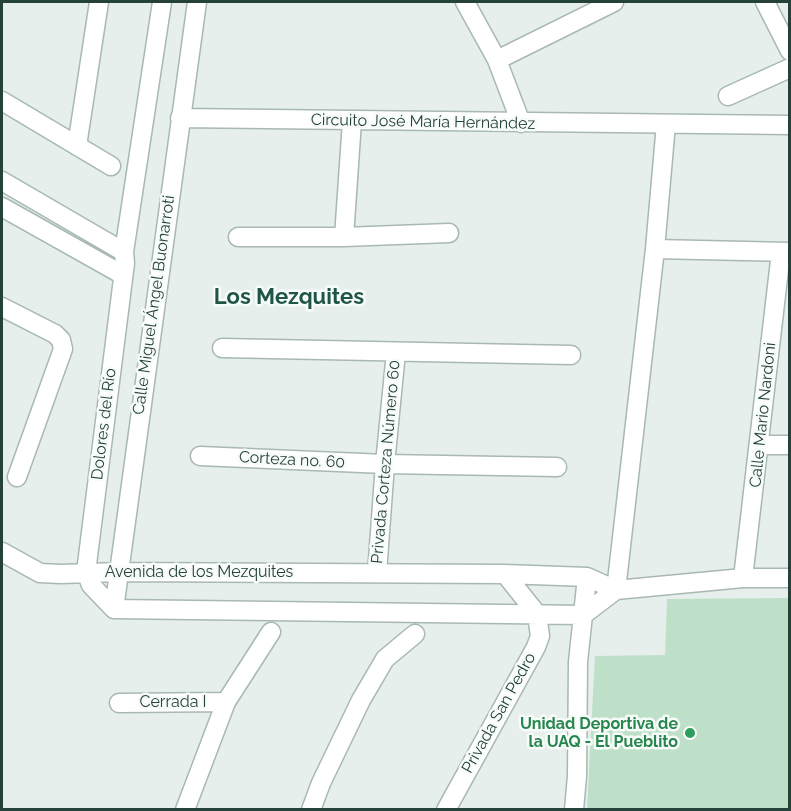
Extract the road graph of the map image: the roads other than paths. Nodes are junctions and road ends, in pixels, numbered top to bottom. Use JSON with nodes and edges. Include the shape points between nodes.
{"nodes":[{"id":1,"x":99,"y":2,"type":"edge"},
{"id":2,"x":162,"y":2,"type":"edge"},
{"id":3,"x":197,"y":2,"type":"edge"},
{"id":4,"x":465,"y":2,"type":"edge"},
{"id":5,"x":614,"y":2,"type":"edge"},
{"id":6,"x":765,"y":2,"type":"edge"},
{"id":7,"x":789,"y":51,"type":"edge"},
{"id":8,"x":497,"y":60,"type":"junction"},
{"id":9,"x":789,"y":68,"type":"edge"},
{"id":10,"x":728,"y":96,"type":"dead end"},
{"id":11,"x":2,"y":101,"type":"edge"},
{"id":12,"x":180,"y":118,"type":"junction"},
{"id":13,"x":352,"y":121,"type":"junction"},
{"id":14,"x":521,"y":123,"type":"junction"},
{"id":15,"x":666,"y":124,"type":"junction"},
{"id":16,"x":789,"y":125,"type":"edge"},
{"id":17,"x":77,"y":146,"type":"junction"},
{"id":18,"x":111,"y":166,"type":"dead end"},
{"id":19,"x":2,"y":181,"type":"edge"},
{"id":20,"x":2,"y":207,"type":"edge"},
{"id":21,"x":449,"y":232,"type":"dead end"},
{"id":22,"x":238,"y":237,"type":"dead end"},
{"id":23,"x":344,"y":237,"type":"junction"},
{"id":24,"x":655,"y":249,"type":"junction"},
{"id":25,"x":124,"y":252,"type":"junction"},
{"id":26,"x":785,"y":252,"type":"edge"},
{"id":27,"x":123,"y":275,"type":"junction"},
{"id":28,"x":2,"y":307,"type":"edge"},
{"id":29,"x":222,"y":348,"type":"dead end"},
{"id":30,"x":396,"y":352,"type":"junction"},
{"id":31,"x":572,"y":355,"type":"dead end"},
{"id":32,"x":760,"y":445,"type":"junction"},
{"id":33,"x":789,"y":445,"type":"edge"},
{"id":34,"x":200,"y":456,"type":"dead end"},
{"id":35,"x":385,"y":464,"type":"junction"},
{"id":36,"x":557,"y":467,"type":"dead end"},
{"id":37,"x":17,"y":477,"type":"dead end"},
{"id":38,"x":2,"y":552,"type":"edge"},
{"id":39,"x":118,"y":572,"type":"junction"},
{"id":40,"x":86,"y":573,"type":"junction"},
{"id":41,"x":377,"y":573,"type":"junction"},
{"id":42,"x":505,"y":574,"type":"junction"},
{"id":43,"x":587,"y":577,"type":"junction"},
{"id":44,"x":743,"y":578,"type":"junction"},
{"id":45,"x":789,"y":578,"type":"edge"},
{"id":46,"x":616,"y":590,"type":"junction"},
{"id":47,"x":114,"y":609,"type":"junction"},
{"id":48,"x":537,"y":614,"type":"junction"},
{"id":49,"x":583,"y":615,"type":"junction"},
{"id":50,"x":271,"y":632,"type":"dead end"},
{"id":51,"x":415,"y":634,"type":"dead end"},
{"id":52,"x":120,"y":702,"type":"dead end"},
{"id":53,"x":226,"y":702,"type":"junction"},
{"id":54,"x":186,"y":810,"type":"edge"},
{"id":55,"x":311,"y":810,"type":"edge"},
{"id":56,"x":446,"y":810,"type":"edge"},
{"id":57,"x":574,"y":810,"type":"edge"}],
"edges":[{"from":1,"to":17,"type":"street"},
{"from":2,"to":25,"type":"street","name":"Dolores del Río"},
{"from":3,"to":12,"type":"street","name":"Calle Miguel Ángel Buonarroti"},
{"from":4,"to":8,"type":"street"},
{"from":5,"to":8,"type":"street"},
{"from":6,"to":7,"type":"street"},
{"from":8,"to":14,"type":"street"},
{"from":9,"to":10,"type":"street"},
{"from":11,"to":17,"type":"street"},
{"from":12,"to":13,"type":"street","name":"Circuito José María Hernández"},
{"from":12,"to":39,"type":"street","name":"Calle Miguel Ángel Buonarroti"},
{"from":13,"to":14,"type":"street","name":"Circuito José María Hernández"},
{"from":13,"to":23,"type":"street"},
{"from":14,"to":15,"type":"street","name":"Circuito José María Hernández"},
{"from":15,"to":16,"type":"street","name":"Circuito José María Hernández"},
{"from":15,"to":24,"type":"street"},
{"from":17,"to":18,"type":"street"},
{"from":19,"to":25,"type":"street"},
{"from":20,"to":27,"type":"street"},
{"from":21,"to":23,"type":"street"},
{"from":22,"to":23,"type":"street"},
{"from":24,"to":26,"type":"street"},
{"from":24,"to":46,"type":"street"},
{"from":25,"to":27,"type":"street","name":"Dolores del Río"},
{"from":26,"to":32,"type":"street","name":"Calle Mario Nardoni"},
{"from":27,"to":40,"type":"street","name":"Dolores del Río"},
{"from":28,"to":37,"type":"street","via":[[55,334],[63,349]]},
{"from":29,"to":30,"type":"street"},
{"from":30,"to":31,"type":"street"},
{"from":30,"to":35,"type":"street","name":"Privada Corteza Número 60"},
{"from":32,"to":33,"type":"street"},
{"from":32,"to":44,"type":"street","name":"Calle Mario Nardoni"},
{"from":34,"to":35,"type":"street","name":"Corteza no. 60"},
{"from":35,"to":36,"type":"street","name":"Corteza no. 60"},
{"from":35,"to":41,"type":"street","name":"Privada Corteza Número 60"},
{"from":38,"to":40,"type":"street","via":[[40,573]]},
{"from":39,"to":40,"type":"street","name":"Avenida de los Mezquites"},
{"from":39,"to":41,"type":"street","name":"Avenida de los Mezquites"},
{"from":39,"to":47,"type":"street","name":"Calle Miguel Ángel Buonarroti"},
{"from":40,"to":47,"type":"street","name":"Avenida de los Mezquites","via":[[91,585]]},
{"from":41,"to":42,"type":"street","name":"Avenida de los Mezquites"},
{"from":42,"to":43,"type":"street","name":"Avenida de los Mezquites"},
{"from":42,"to":48,"type":"street"},
{"from":43,"to":46,"type":"street","name":"Avenida de los Mezquites"},
{"from":43,"to":49,"type":"street"},
{"from":44,"to":45,"type":"street","name":"Avenida de los Mezquites"},
{"from":44,"to":46,"type":"street","name":"Avenida de los Mezquites"},
{"from":46,"to":49,"type":"street"},
{"from":47,"to":48,"type":"street"},
{"from":48,"to":49,"type":"street"},
{"from":48,"to":56,"type":"street","name":"Privada San Pedro","via":[[540,636],[536,647]]},
{"from":49,"to":57,"type":"street"},
{"from":50,"to":53,"type":"street"},
{"from":51,"to":55,"type":"street","via":[[385,659]]},
{"from":52,"to":53,"type":"street","name":"Cerrada I"},
{"from":53,"to":54,"type":"street"}]}
